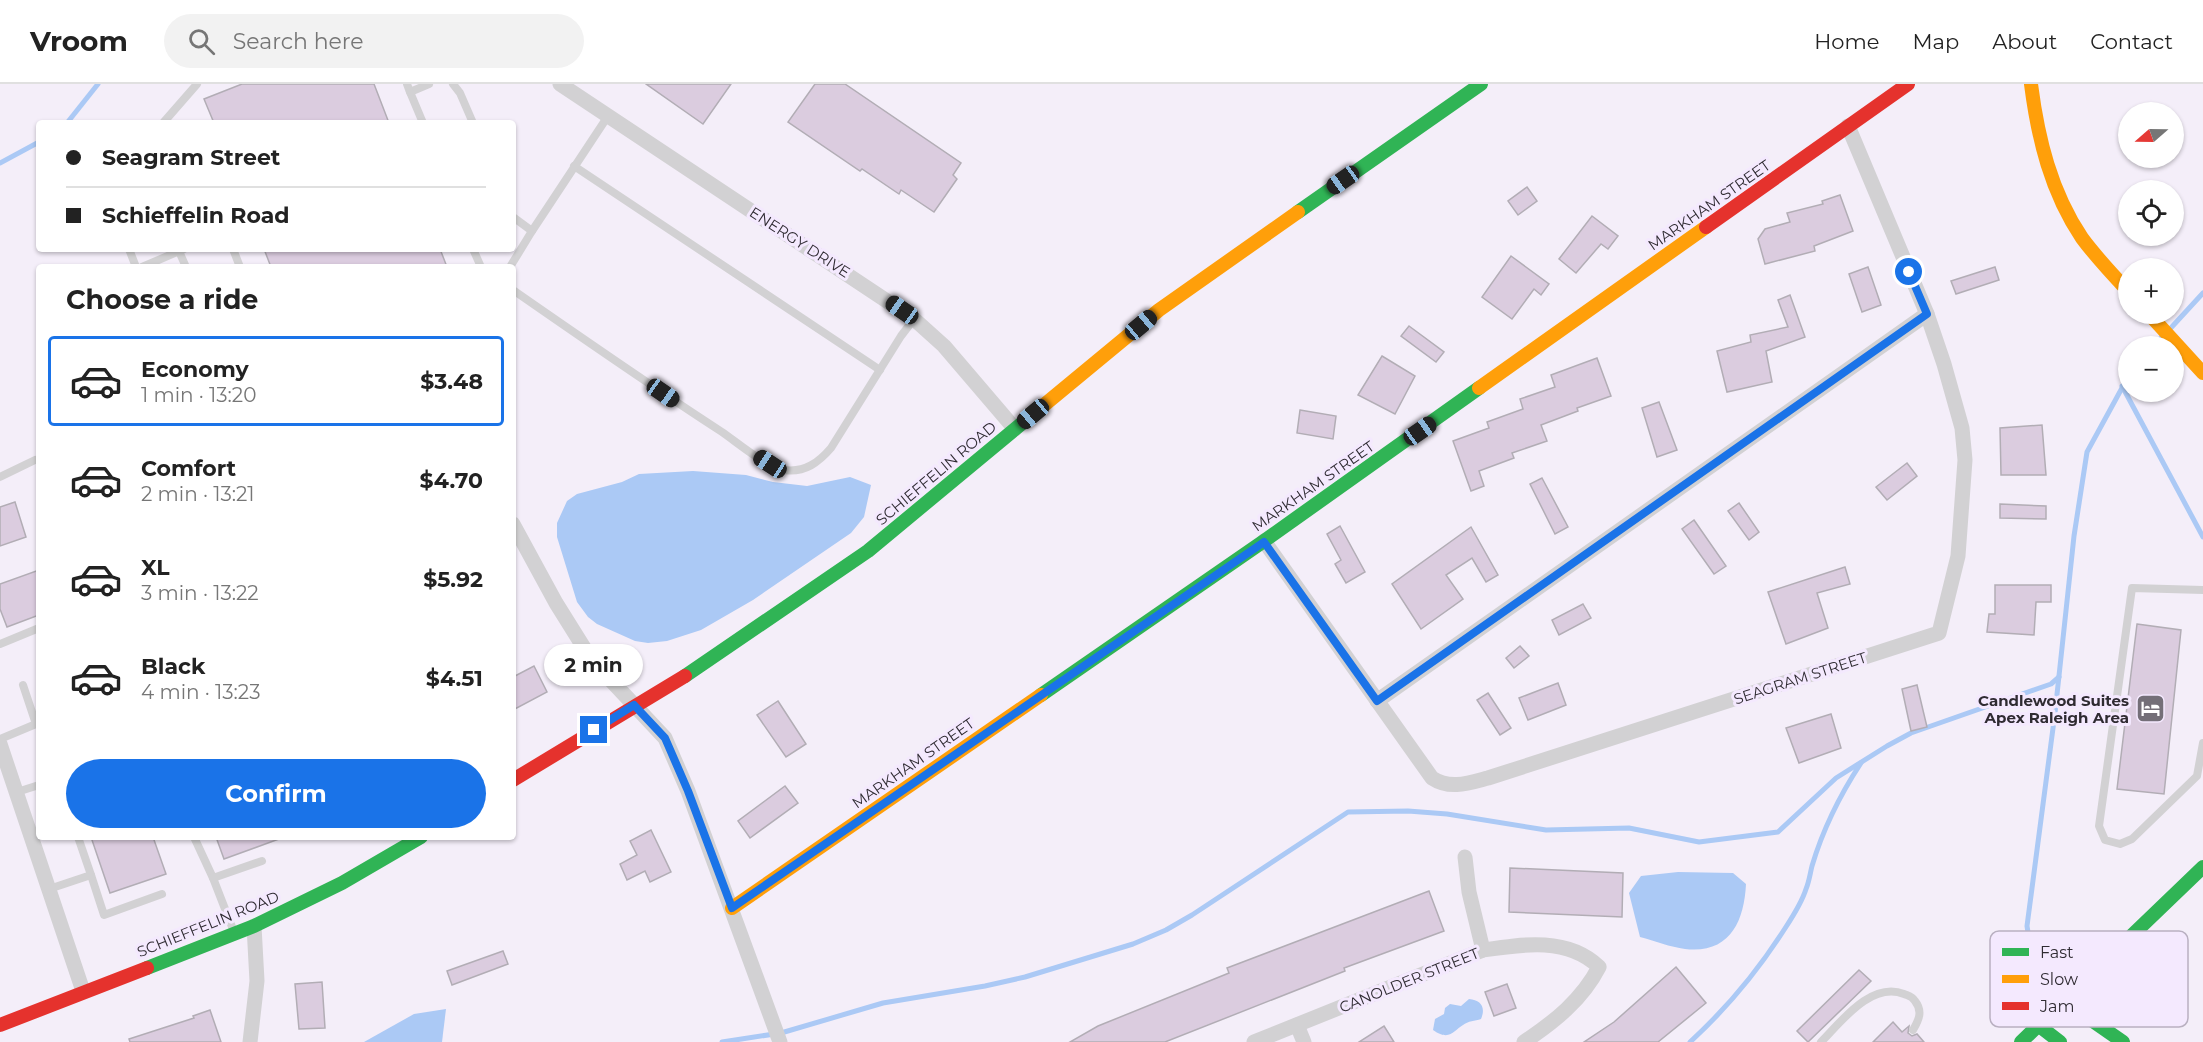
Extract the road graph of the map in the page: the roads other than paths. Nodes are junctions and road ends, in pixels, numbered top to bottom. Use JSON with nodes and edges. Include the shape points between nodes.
{"nodes":[{"id":1,"x":197,"y":84,"type":"edge"},
{"id":2,"x":429,"y":84,"type":"edge"},
{"id":3,"x":453,"y":84,"type":"edge"},
{"id":4,"x":560,"y":84,"type":"edge"},
{"id":5,"x":1480,"y":84,"type":"edge"},
{"id":6,"x":1908,"y":84,"type":"edge"},
{"id":7,"x":2031,"y":84,"type":"edge"},
{"id":8,"x":409,"y":88,"type":"edge"},
{"id":9,"x":169,"y":115,"type":"junction"},
{"id":10,"x":608,"y":116,"type":"junction"},
{"id":11,"x":165,"y":120,"type":"edge"},
{"id":12,"x":173,"y":120,"type":"edge"},
{"id":13,"x":422,"y":120,"type":"edge"},
{"id":14,"x":472,"y":120,"type":"edge"},
{"id":15,"x":1848,"y":126,"type":"junction"},
{"id":16,"x":574,"y":166,"type":"junction"},
{"id":17,"x":516,"y":219,"type":"edge"},
{"id":18,"x":532,"y":231,"type":"junction"},
{"id":19,"x":176,"y":252,"type":"edge"},
{"id":20,"x":149,"y":264,"type":"edge"},
{"id":21,"x":512,"y":264,"type":"edge"},
{"id":22,"x":2118,"y":279,"type":"edge"},
{"id":23,"x":516,"y":292,"type":"edge"},
{"id":24,"x":1927,"y":314,"type":"junction"},
{"id":25,"x":914,"y":319,"type":"junction"},
{"id":26,"x":2158,"y":324,"type":"edge"},
{"id":27,"x":880,"y":370,"type":"junction"},
{"id":28,"x":2203,"y":373,"type":"edge"},
{"id":29,"x":1015,"y":429,"type":"junction"},
{"id":30,"x":35,"y":460,"type":"dead end"},
{"id":31,"x":0,"y":477,"type":"edge"},
{"id":32,"x":516,"y":530,"type":"edge"},
{"id":33,"x":1264,"y":542,"type":"junction"},
{"id":34,"x":2203,"y":590,"type":"edge"},
{"id":35,"x":36,"y":629,"type":"edge"},
{"id":36,"x":0,"y":644,"type":"edge"},
{"id":37,"x":23,"y":686,"type":"dead end"},
{"id":38,"x":1377,"y":701,"type":"junction"},
{"id":39,"x":634,"y":705,"type":"junction"},
{"id":40,"x":0,"y":739,"type":"edge"},
{"id":41,"x":0,"y":744,"type":"edge"},
{"id":42,"x":2203,"y":744,"type":"edge"},
{"id":43,"x":516,"y":778,"type":"edge"},
{"id":44,"x":36,"y":786,"type":"edge"},
{"id":45,"x":17,"y":792,"type":"junction"},
{"id":46,"x":79,"y":840,"type":"edge"},
{"id":47,"x":195,"y":840,"type":"edge"},
{"id":48,"x":416,"y":840,"type":"edge"},
{"id":49,"x":1465,"y":857,"type":"dead end"},
{"id":50,"x":262,"y":861,"type":"dead end"},
{"id":51,"x":2203,"y":867,"type":"edge"},
{"id":52,"x":91,"y":875,"type":"junction"},
{"id":53,"x":213,"y":878,"type":"junction"},
{"id":54,"x":49,"y":889,"type":"junction"},
{"id":55,"x":162,"y":894,"type":"dead end"},
{"id":56,"x":732,"y":908,"type":"junction"},
{"id":57,"x":254,"y":926,"type":"junction"},
{"id":58,"x":2137,"y":931,"type":"edge"},
{"id":59,"x":234,"y":933,"type":"junction"},
{"id":60,"x":1483,"y":950,"type":"junction"},
{"id":61,"x":83,"y":991,"type":"junction"},
{"id":62,"x":0,"y":1025,"type":"edge"},
{"id":63,"x":1297,"y":1025,"type":"junction"},
{"id":64,"x":2036,"y":1027,"type":"edge"},
{"id":65,"x":2041,"y":1027,"type":"edge"},
{"id":66,"x":2101,"y":1027,"type":"edge"},
{"id":67,"x":1913,"y":1030,"type":"dead end"},
{"id":68,"x":250,"y":1042,"type":"edge"},
{"id":69,"x":780,"y":1042,"type":"edge"},
{"id":70,"x":1254,"y":1042,"type":"edge"},
{"id":71,"x":1304,"y":1042,"type":"edge"},
{"id":72,"x":1524,"y":1042,"type":"edge"},
{"id":73,"x":1821,"y":1042,"type":"edge"},
{"id":74,"x":2021,"y":1042,"type":"edge"},
{"id":75,"x":2060,"y":1042,"type":"edge"},
{"id":76,"x":2123,"y":1042,"type":"edge"}],
"edges":[{"from":1,"to":9,"type":"lane"},
{"from":2,"to":8,"type":"lane"},
{"from":3,"to":14,"type":"lane"},
{"from":4,"to":10,"type":"street","name":"ENERGY DRIVE"},
{"from":5,"to":29,"type":"street","name":"SCHIEFFELIN ROAD","via":[[1190,287]]},
{"from":6,"to":15,"type":"street","name":"MARKHAM STREET"},
{"from":7,"to":22,"type":"street","via":[[2043,152],[2065,210]]},
{"from":8,"to":13,"type":"lane"},
{"from":9,"to":11,"type":"lane"},
{"from":9,"to":12,"type":"lane"},
{"from":10,"to":16,"type":"lane"},
{"from":10,"to":25,"type":"street","name":"ENERGY DRIVE"},
{"from":15,"to":24,"type":"street","name":"SEAGRAM STREET"},
{"from":15,"to":33,"type":"street","name":"MARKHAM STREET"},
{"from":16,"to":18,"type":"lane"},
{"from":16,"to":27,"type":"lane"},
{"from":17,"to":18,"type":"lane"},
{"from":18,"to":21,"type":"lane"},
{"from":19,"to":20,"type":"lane"},
{"from":23,"to":27,"type":"lane","via":[[783,470],[808,468],[820,461]]},
{"from":24,"to":38,"type":"street"},
{"from":24,"to":38,"type":"street","name":"SEAGRAM STREET","via":[[1957,405],[1965,460],[1958,556],[1939,633],[1460,785],[1441,784],[1432,778]]},
{"from":25,"to":27,"type":"lane"},
{"from":25,"to":29,"type":"street","name":"ENERGY DRIVE","via":[[944,346]]},
{"from":26,"to":28,"type":"street"},
{"from":29,"to":39,"type":"street","name":"SCHIEFFELIN ROAD","via":[[868,551],[754,631]]},
{"from":30,"to":31,"type":"lane"},
{"from":32,"to":39,"type":"street","via":[[591,659]]},
{"from":33,"to":38,"type":"street","name":"SEAGRAM STREET"},
{"from":33,"to":56,"type":"street","name":"MARKHAM STREET"},
{"from":34,"to":42,"type":"lane","via":[[2132,588],[2099,826],[2105,840],[2120,844],[2132,839],[2197,776]]},
{"from":35,"to":36,"type":"lane"},
{"from":37,"to":40,"type":"lane","via":[[36,724]]},
{"from":39,"to":43,"type":"street","name":"SCHIEFFELIN ROAD"},
{"from":39,"to":56,"type":"street","via":[[665,738]]},
{"from":41,"to":45,"type":"street"},
{"from":44,"to":45,"type":"lane"},
{"from":45,"to":54,"type":"street"},
{"from":46,"to":52,"type":"lane"},
{"from":47,"to":53,"type":"lane"},
{"from":48,"to":57,"type":"street","name":"SCHIEFFELIN ROAD","via":[[342,883]]},
{"from":49,"to":60,"type":"street"},
{"from":50,"to":53,"type":"lane"},
{"from":51,"to":58,"type":"street"},
{"from":52,"to":54,"type":"lane"},
{"from":52,"to":55,"type":"lane","via":[[104,915]]},
{"from":53,"to":59,"type":"lane"},
{"from":54,"to":61,"type":"street"},
{"from":56,"to":69,"type":"street"},
{"from":57,"to":59,"type":"street","name":"SCHIEFFELIN ROAD"},
{"from":57,"to":68,"type":"street","via":[[256,981]]},
{"from":59,"to":61,"type":"street","name":"SCHIEFFELIN ROAD"},
{"from":60,"to":63,"type":"street","name":"CANOLDER STREET"},
{"from":60,"to":72,"type":"street","name":"CANOLDER STREET","via":[[1557,945],[1587,956],[1599,967],[1590,984],[1565,1011]]},
{"from":61,"to":62,"type":"street","name":"SCHIEFFELIN ROAD"},
{"from":63,"to":70,"type":"street","name":"CANOLDER STREET"},
{"from":63,"to":71,"type":"street"},
{"from":64,"to":74,"type":"street"},
{"from":65,"to":75,"type":"street"},
{"from":66,"to":76,"type":"street"},
{"from":67,"to":73,"type":"lane","via":[[1919,1021],[1918,1004],[1912,997],[1894,990],[1876,994],[1858,1006]]}]}
